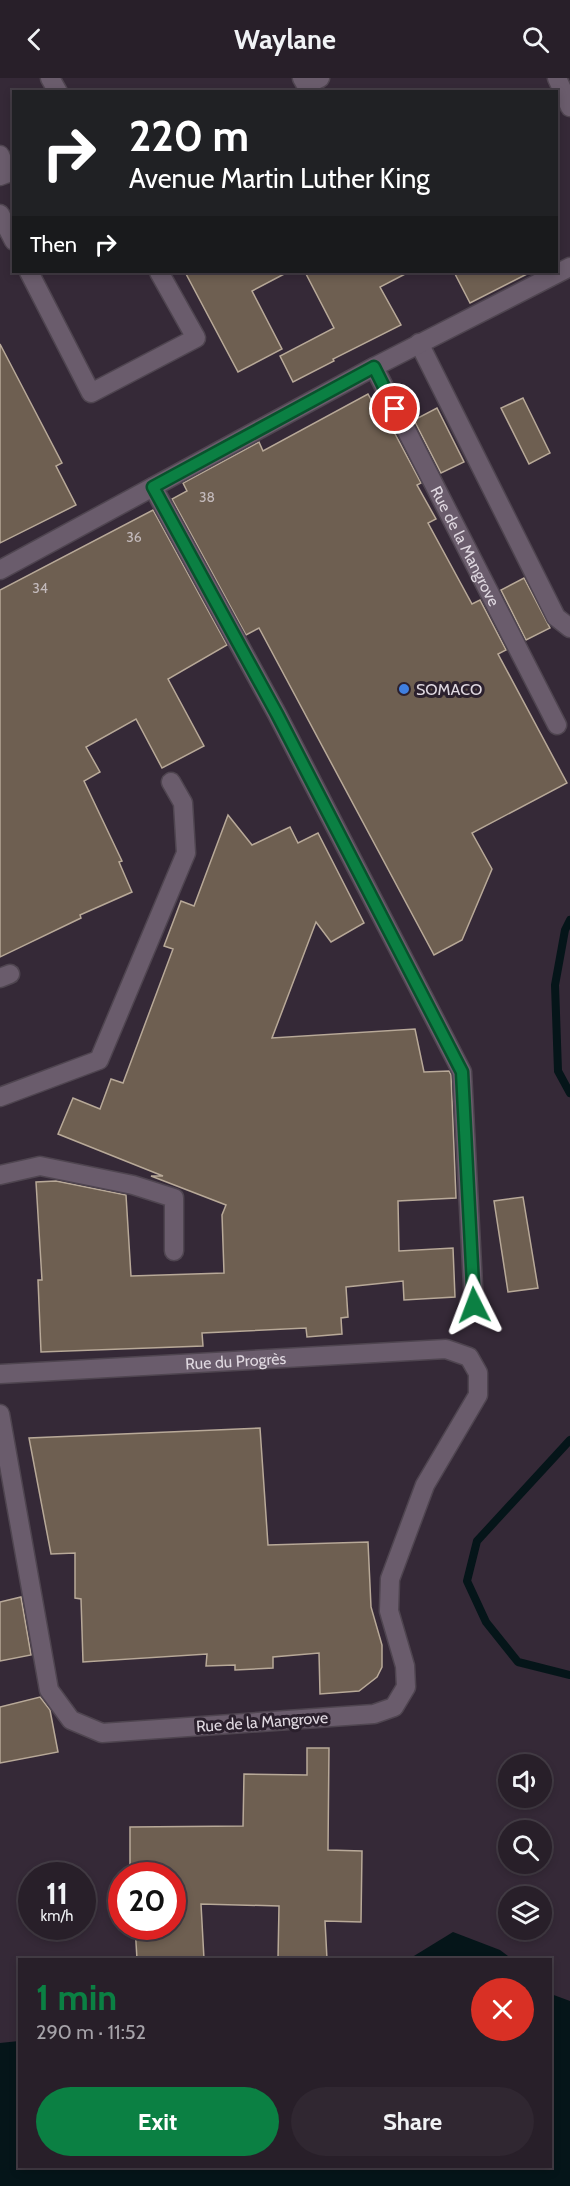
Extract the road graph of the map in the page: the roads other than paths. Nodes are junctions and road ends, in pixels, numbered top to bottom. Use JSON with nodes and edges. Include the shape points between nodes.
{"nodes":[{"id":1,"x":302,"y":78,"type":"edge"},
{"id":2,"x":320,"y":78,"type":"edge"},
{"id":3,"x":557,"y":78,"type":"edge"},
{"id":4,"x":564,"y":104,"type":"edge"},
{"id":5,"x":0,"y":155,"type":"edge"},
{"id":6,"x":0,"y":176,"type":"edge"},
{"id":7,"x":0,"y":214,"type":"edge"},
{"id":8,"x":12,"y":237,"type":"edge"},
{"id":9,"x":570,"y":267,"type":"edge"},
{"id":10,"x":30,"y":273,"type":"edge"},
{"id":11,"x":160,"y":273,"type":"edge"},
{"id":12,"x":419,"y":343,"type":"junction"},
{"id":13,"x":374,"y":367,"type":"junction"},
{"id":14,"x":153,"y":487,"type":"junction"},
{"id":15,"x":0,"y":570,"type":"edge"},
{"id":16,"x":570,"y":628,"type":"edge"},
{"id":17,"x":557,"y":725,"type":"dead end"},
{"id":18,"x":171,"y":782,"type":"dead end"},
{"id":19,"x":0,"y":1097,"type":"edge"},
{"id":20,"x":0,"y":1175,"type":"edge"},
{"id":21,"x":174,"y":1251,"type":"dead end"},
{"id":22,"x":474,"y":1305,"type":"dead end"},
{"id":23,"x":469,"y":1357,"type":"joint"},
{"id":24,"x":0,"y":1374,"type":"edge"},
{"id":25,"x":0,"y":1414,"type":"edge"}],
"edges":[{"from":1,"to":2,"type":"street","via":[[306,85]]},
{"from":3,"to":4,"type":"street"},
{"from":5,"to":6,"type":"street","via":[[8,172]]},
{"from":7,"to":8,"type":"street"},
{"from":9,"to":12,"type":"street"},
{"from":10,"to":11,"type":"street","via":[[91,393],[196,339]]},
{"from":12,"to":13,"type":"street"},
{"from":12,"to":16,"type":"street","via":[[556,617]]},
{"from":13,"to":14,"type":"street"},
{"from":13,"to":17,"type":"street","name":"Rue de la Mangrove"},
{"from":14,"to":15,"type":"street"},
{"from":14,"to":22,"type":"street","via":[[277,714],[462,1072]]},
{"from":18,"to":19,"type":"street","via":[[183,803],[186,853],[99,1060]]},
{"from":20,"to":21,"type":"street","via":[[40,1166],[133,1185],[174,1198]]},
{"from":23,"to":24,"type":"street","name":"Rue du Progrès","via":[[446,1349]]},
{"from":23,"to":25,"type":"street","name":"Rue de la Mangrove","via":[[478,1373],[478,1395],[425,1485],[390,1579],[389,1611],[405,1666],[406,1687],[394,1707],[374,1714],[102,1733],[71,1720],[49,1690]]}]}
